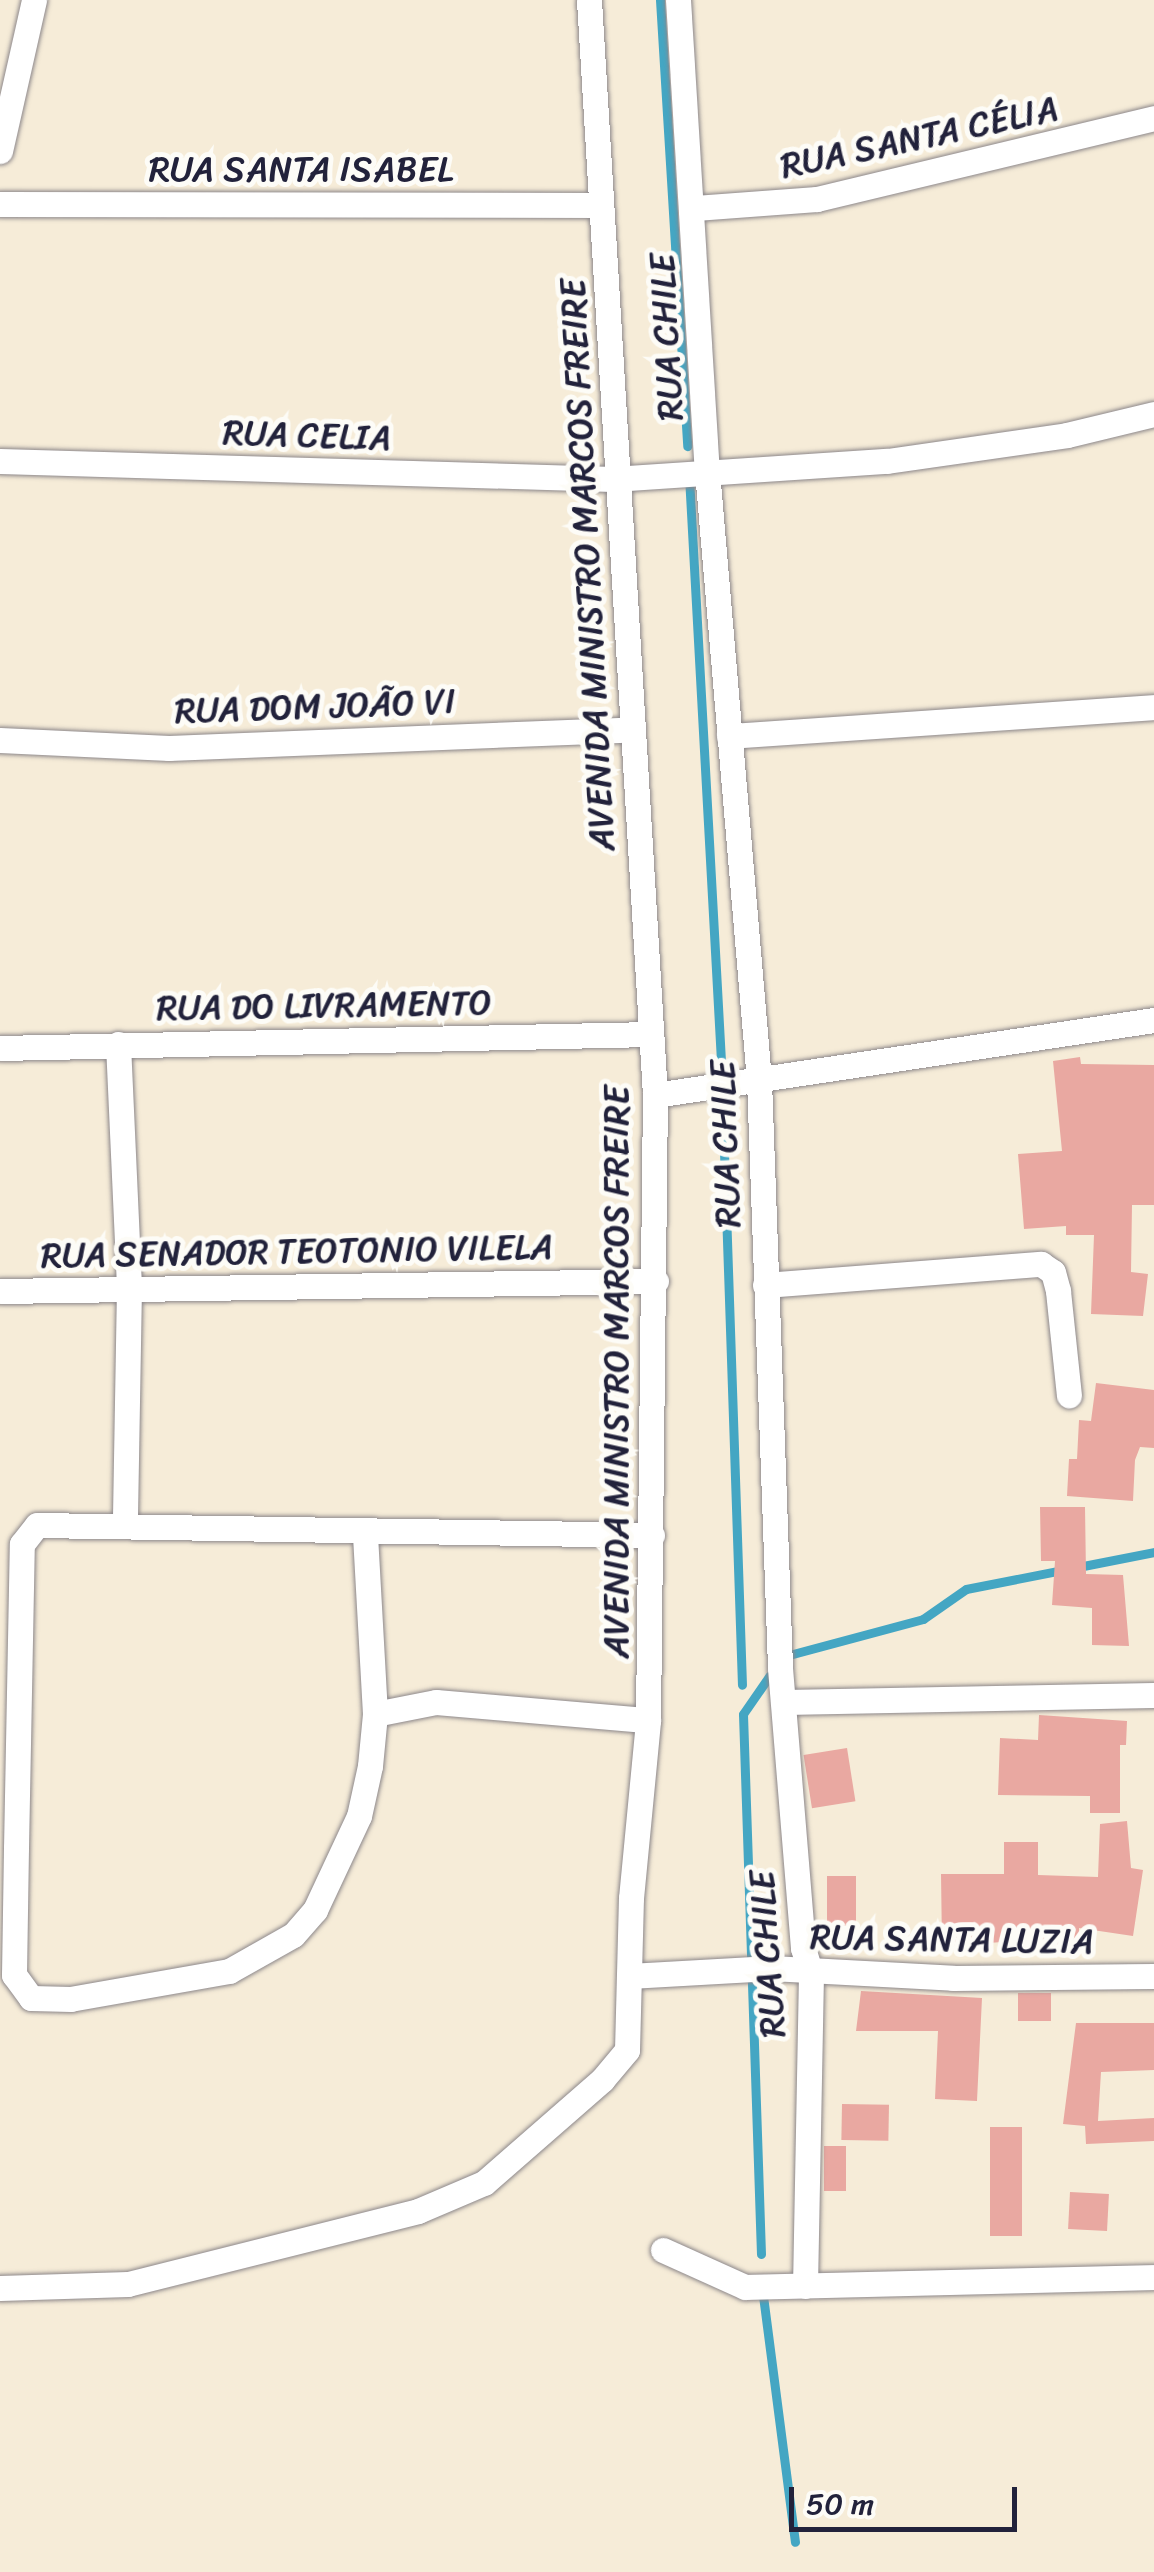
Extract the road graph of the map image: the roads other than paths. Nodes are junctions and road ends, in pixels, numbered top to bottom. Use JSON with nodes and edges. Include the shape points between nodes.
{"nodes":[{"id":1,"x":34,"y":0,"type":"edge"},
{"id":2,"x":589,"y":0,"type":"edge"},
{"id":3,"x":678,"y":0,"type":"edge"},
{"id":4,"x":1154,"y":118,"type":"edge"},
{"id":5,"x":0,"y":151,"type":"edge"},
{"id":6,"x":0,"y":204,"type":"edge"},
{"id":7,"x":601,"y":204,"type":"junction"},
{"id":8,"x":695,"y":208,"type":"junction"},
{"id":9,"x":1154,"y":414,"type":"edge"},
{"id":10,"x":0,"y":461,"type":"edge"},
{"id":11,"x":707,"y":471,"type":"junction"},
{"id":12,"x":613,"y":479,"type":"junction"},
{"id":13,"x":1154,"y":707,"type":"edge"},
{"id":14,"x":632,"y":729,"type":"junction"},
{"id":15,"x":729,"y":736,"type":"junction"},
{"id":16,"x":0,"y":740,"type":"edge"},
{"id":17,"x":1154,"y":1020,"type":"edge"},
{"id":18,"x":650,"y":1034,"type":"junction"},
{"id":19,"x":118,"y":1044,"type":"junction"},
{"id":20,"x":0,"y":1048,"type":"edge"},
{"id":21,"x":760,"y":1080,"type":"junction"},
{"id":22,"x":655,"y":1096,"type":"junction"},
{"id":23,"x":656,"y":1281,"type":"junction"},
{"id":24,"x":765,"y":1285,"type":"junction"},
{"id":25,"x":129,"y":1287,"type":"junction"},
{"id":26,"x":0,"y":1290,"type":"edge"},
{"id":27,"x":1069,"y":1394,"type":"dead end"},
{"id":28,"x":125,"y":1524,"type":"junction"},
{"id":29,"x":364,"y":1534,"type":"junction"},
{"id":30,"x":652,"y":1535,"type":"junction"},
{"id":31,"x":1154,"y":1695,"type":"edge"},
{"id":32,"x":784,"y":1702,"type":"junction"},
{"id":33,"x":375,"y":1714,"type":"junction"},
{"id":34,"x":648,"y":1720,"type":"junction"},
{"id":35,"x":811,"y":1974,"type":"junction"},
{"id":36,"x":629,"y":1976,"type":"junction"},
{"id":37,"x":1154,"y":1976,"type":"edge"},
{"id":38,"x":663,"y":2250,"type":"dead end"},
{"id":39,"x":1154,"y":2278,"type":"edge"},
{"id":40,"x":805,"y":2286,"type":"junction"},
{"id":41,"x":0,"y":2288,"type":"edge"}],
"edges":[{"from":1,"to":5,"type":"street"},
{"from":2,"to":7,"type":"street","name":"AVENIDA MINISTRO MARCOS FREIRE"},
{"from":3,"to":8,"type":"street","name":"RUA CHILE"},
{"from":4,"to":8,"type":"street","name":"RUA SANTA CÉLIA","via":[[817,198]]},
{"from":6,"to":7,"type":"street","name":"RUA SANTA ISABEL"},
{"from":7,"to":12,"type":"street","name":"AVENIDA MINISTRO MARCOS FREIRE"},
{"from":8,"to":11,"type":"street","name":"RUA CHILE"},
{"from":9,"to":11,"type":"street","name":"RUA CELIA","via":[[887,460]]},
{"from":10,"to":12,"type":"street","name":"RUA CELIA"},
{"from":11,"to":12,"type":"street","name":"RUA CELIA"},
{"from":11,"to":15,"type":"street","name":"RUA CHILE"},
{"from":12,"to":14,"type":"street","name":"AVENIDA MINISTRO MARCOS FREIRE"},
{"from":13,"to":15,"type":"street"},
{"from":14,"to":16,"type":"street","name":"RUA DOM JOÃO VI","via":[[169,748]]},
{"from":14,"to":18,"type":"street","name":"AVENIDA MINISTRO MARCOS FREIRE"},
{"from":15,"to":21,"type":"street","name":"RUA CHILE"},
{"from":17,"to":21,"type":"street"},
{"from":18,"to":19,"type":"street","name":"RUA DO LIVRAMENTO"},
{"from":18,"to":22,"type":"street","name":"AVENIDA MINISTRO MARCOS FREIRE"},
{"from":19,"to":20,"type":"street","name":"RUA DO LIVRAMENTO"},
{"from":19,"to":25,"type":"street"},
{"from":21,"to":22,"type":"street"},
{"from":21,"to":24,"type":"street","name":"RUA CHILE"},
{"from":22,"to":23,"type":"street","name":"AVENIDA MINISTRO MARCOS FREIRE"},
{"from":23,"to":25,"type":"street","name":"RUA SENADOR TEOTONIO VILELA"},
{"from":23,"to":30,"type":"street","name":"AVENIDA MINISTRO MARCOS FREIRE"},
{"from":24,"to":27,"type":"street","via":[[1041,1264],[1052,1272],[1058,1291]]},
{"from":24,"to":32,"type":"street","name":"RUA CHILE"},
{"from":25,"to":26,"type":"street","name":"RUA SENADOR TEOTONIO VILELA"},
{"from":25,"to":28,"type":"street"},
{"from":28,"to":29,"type":"street"},
{"from":28,"to":33,"type":"street","via":[[38,1525],[22,1544],[14,1975],[24,1992],[43,2002],[197,1980],[228,1972],[293,1935],[316,1910],[359,1816]]},
{"from":29,"to":30,"type":"street"},
{"from":29,"to":33,"type":"street"},
{"from":30,"to":34,"type":"street","name":"AVENIDA MINISTRO MARCOS FREIRE"},
{"from":31,"to":32,"type":"street"},
{"from":32,"to":35,"type":"street","name":"RUA CHILE","via":[[803,1948]]},
{"from":33,"to":34,"type":"street","via":[[436,1702]]},
{"from":34,"to":36,"type":"street","name":"AVENIDA MINISTRO MARCOS FREIRE"},
{"from":35,"to":36,"type":"street","name":"RUA SANTA LUZIA","via":[[771,1968]]},
{"from":35,"to":37,"type":"street","name":"RUA SANTA LUZIA"},
{"from":35,"to":40,"type":"street","name":"RUA CHILE"},
{"from":36,"to":41,"type":"street","name":"AVENIDA MINISTRO MARCOS FREIRE","via":[[630,2036],[620,2061],[484,2183],[376,2225],[153,2280]]},
{"from":38,"to":40,"type":"street","via":[[745,2287]]},
{"from":39,"to":40,"type":"street"}]}
